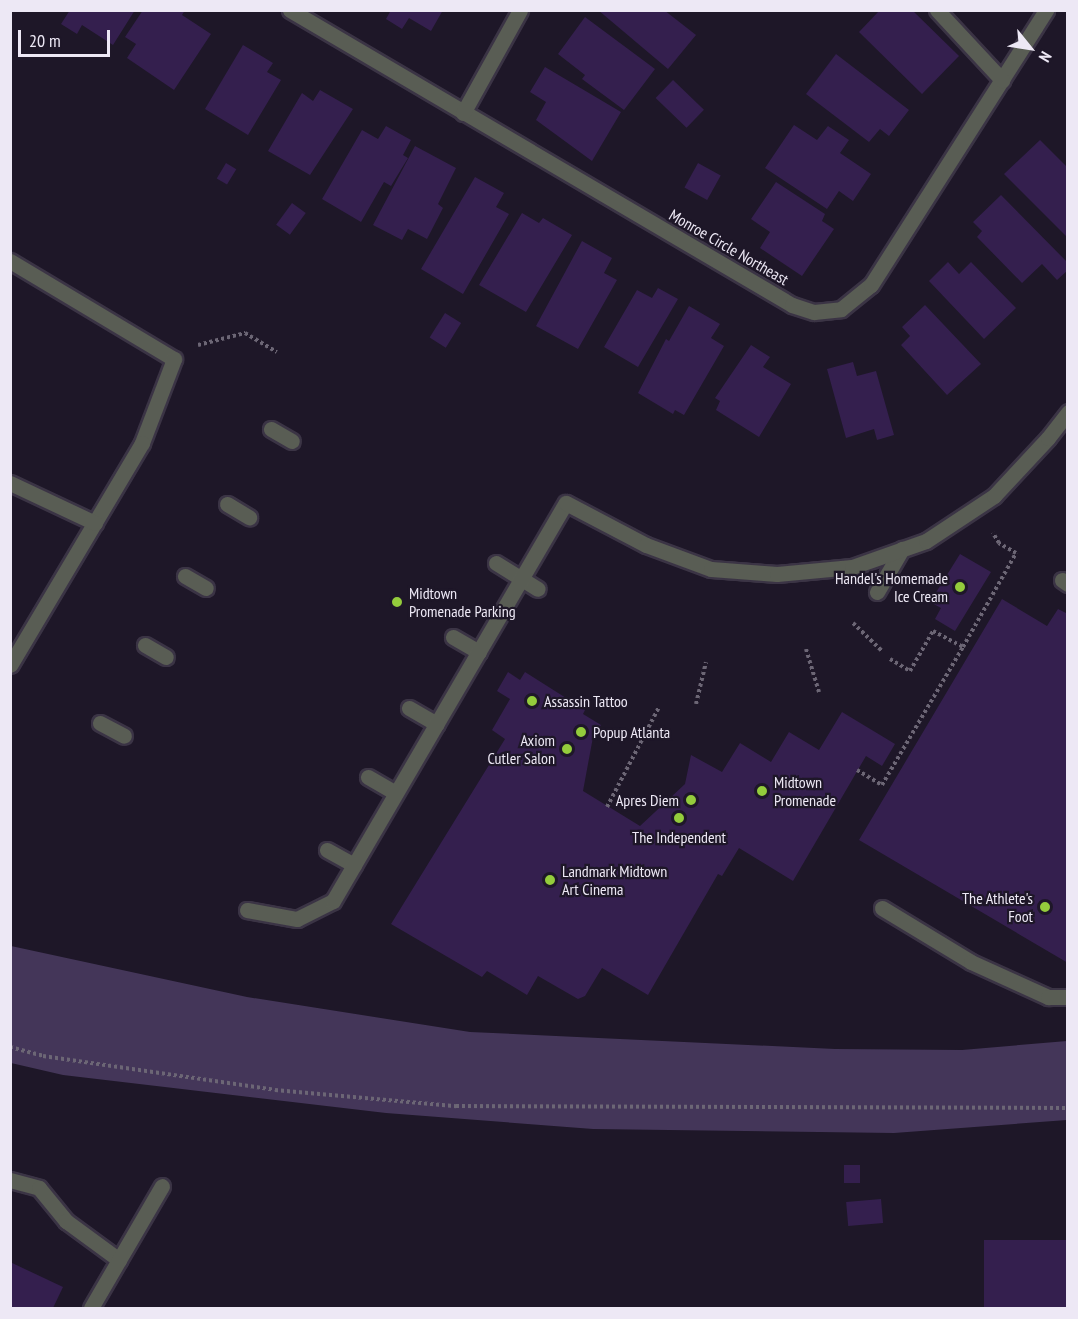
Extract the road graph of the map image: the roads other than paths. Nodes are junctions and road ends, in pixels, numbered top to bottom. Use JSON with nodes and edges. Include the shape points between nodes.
{"nodes":[{"id":1,"x":290,"y":10,"type":"edge"},
{"id":2,"x":520,"y":10,"type":"edge"},
{"id":3,"x":937,"y":10,"type":"edge"},
{"id":4,"x":1046,"y":10,"type":"edge"},
{"id":5,"x":1002,"y":80,"type":"junction"},
{"id":6,"x":463,"y":112,"type":"junction"},
{"id":7,"x":10,"y":261,"type":"edge"},
{"id":8,"x":1068,"y":412,"type":"edge"},
{"id":9,"x":271,"y":429,"type":"dead end"},
{"id":10,"x":292,"y":441,"type":"dead end"},
{"id":11,"x":10,"y":483,"type":"edge"},
{"id":12,"x":227,"y":504,"type":"dead end"},
{"id":13,"x":249,"y":517,"type":"dead end"},
{"id":14,"x":95,"y":523,"type":"junction"},
{"id":15,"x":902,"y":549,"type":"junction"},
{"id":16,"x":496,"y":563,"type":"dead end"},
{"id":17,"x":185,"y":576,"type":"dead end"},
{"id":18,"x":522,"y":579,"type":"junction"},
{"id":19,"x":206,"y":588,"type":"dead end"},
{"id":20,"x":538,"y":589,"type":"dead end"},
{"id":21,"x":877,"y":592,"type":"dead end"},
{"id":22,"x":453,"y":637,"type":"dead end"},
{"id":23,"x":145,"y":645,"type":"dead end"},
{"id":24,"x":479,"y":652,"type":"junction"},
{"id":25,"x":166,"y":657,"type":"dead end"},
{"id":26,"x":10,"y":665,"type":"edge"},
{"id":27,"x":409,"y":708,"type":"dead end"},
{"id":28,"x":100,"y":723,"type":"dead end"},
{"id":29,"x":436,"y":724,"type":"junction"},
{"id":30,"x":124,"y":736,"type":"dead end"},
{"id":31,"x":368,"y":777,"type":"dead end"},
{"id":32,"x":396,"y":793,"type":"junction"},
{"id":33,"x":327,"y":850,"type":"dead end"},
{"id":34,"x":354,"y":865,"type":"junction"},
{"id":35,"x":882,"y":908,"type":"dead end"},
{"id":36,"x":247,"y":910,"type":"dead end"},
{"id":37,"x":1068,"y":997,"type":"edge"},
{"id":38,"x":10,"y":1180,"type":"edge"},
{"id":39,"x":162,"y":1186,"type":"dead end"},
{"id":40,"x":119,"y":1260,"type":"junction"},
{"id":41,"x":91,"y":1308,"type":"edge"}],
"edges":[{"from":1,"to":6,"type":"street","name":"Monroe Circle Northeast"},
{"from":2,"to":6,"type":"street"},
{"from":3,"to":5,"type":"street"},
{"from":4,"to":5,"type":"street","name":"Monroe Circle Northeast"},
{"from":5,"to":6,"type":"street","name":"Monroe Circle Northeast","via":[[871,285],[841,309],[814,312],[792,305]]},
{"from":7,"to":14,"type":"street","via":[[174,359],[142,443]]},
{"from":8,"to":15,"type":"street","via":[[994,496],[926,541]]},
{"from":9,"to":10,"type":"street"},
{"from":11,"to":14,"type":"street"},
{"from":12,"to":13,"type":"street"},
{"from":14,"to":26,"type":"street"},
{"from":15,"to":18,"type":"street","via":[[852,567],[777,574],[711,569],[646,545],[566,502]]},
{"from":15,"to":21,"type":"street"},
{"from":16,"to":18,"type":"street"},
{"from":17,"to":19,"type":"street"},
{"from":18,"to":20,"type":"street"},
{"from":18,"to":24,"type":"street"},
{"from":22,"to":24,"type":"street"},
{"from":23,"to":25,"type":"street"},
{"from":24,"to":29,"type":"street"},
{"from":27,"to":29,"type":"street"},
{"from":28,"to":30,"type":"street"},
{"from":29,"to":32,"type":"street"},
{"from":31,"to":32,"type":"street"},
{"from":32,"to":34,"type":"street"},
{"from":33,"to":34,"type":"street"},
{"from":34,"to":36,"type":"street","via":[[333,901],[297,919]]},
{"from":35,"to":37,"type":"street","via":[[971,962],[1048,997]]},
{"from":38,"to":40,"type":"street","via":[[39,1188],[66,1221]]},
{"from":39,"to":40,"type":"street"},
{"from":40,"to":41,"type":"street"}]}
